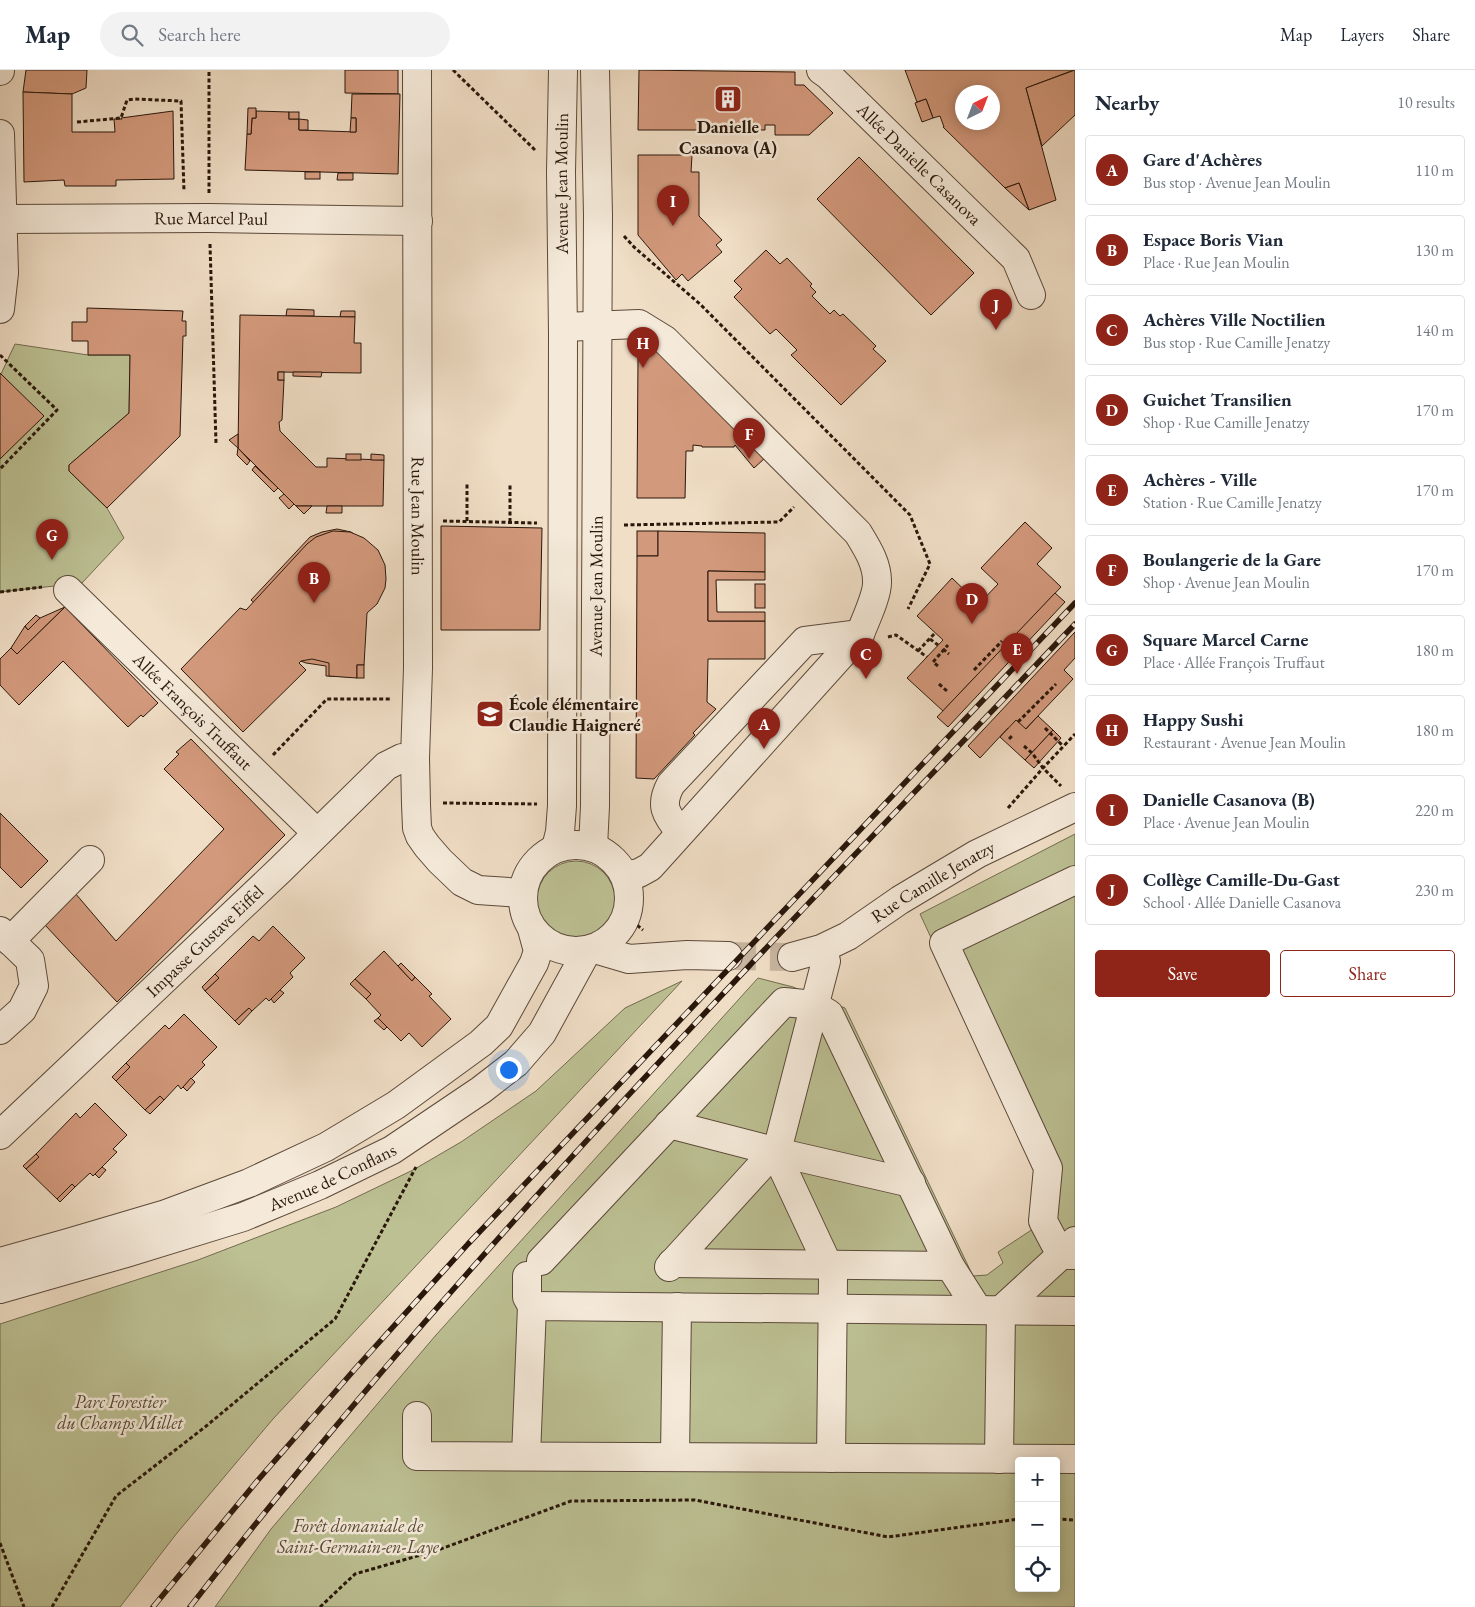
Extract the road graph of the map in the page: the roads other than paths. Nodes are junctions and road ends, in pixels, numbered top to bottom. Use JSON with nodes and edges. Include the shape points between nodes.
{"nodes":[{"id":1,"x":417,"y":70,"type":"edge"},
{"id":2,"x":563,"y":70,"type":"edge"},
{"id":3,"x":595,"y":70,"type":"edge"},
{"id":4,"x":821,"y":70,"type":"edge"},
{"id":5,"x":0,"y":134,"type":"edge"},
{"id":6,"x":3,"y":219,"type":"junction"},
{"id":7,"x":418,"y":221,"type":"junction"},
{"id":8,"x":1031,"y":295,"type":"dead end"},
{"id":9,"x":0,"y":308,"type":"edge"},
{"id":10,"x":596,"y":325,"type":"junction"},
{"id":11,"x":563,"y":326,"type":"junction"},
{"id":12,"x":68,"y":590,"type":"dead end"},
{"id":13,"x":860,"y":634,"type":"junction"},
{"id":14,"x":415,"y":758,"type":"junction"},
{"id":15,"x":1070,"y":799,"type":"edge"},
{"id":16,"x":680,"y":832,"type":"junction"},
{"id":17,"x":317,"y":833,"type":"junction"},
{"id":18,"x":593,"y":847,"type":"junction"},
{"id":19,"x":556,"y":848,"type":"junction"},
{"id":20,"x":90,"y":860,"type":"dead end"},
{"id":21,"x":625,"y":876,"type":"junction"},
{"id":22,"x":1075,"y":880,"type":"edge"},
{"id":23,"x":523,"y":893,"type":"junction"},
{"id":24,"x":532,"y":929,"type":"junction"},
{"id":25,"x":5,"y":936,"type":"edge"},
{"id":26,"x":591,"y":950,"type":"junction"},
{"id":27,"x":728,"y":956,"type":"tunnel mouth"},
{"id":28,"x":792,"y":957,"type":"tunnel mouth"},
{"id":29,"x":826,"y":961,"type":"dead end"},
{"id":30,"x":814,"y":1005,"type":"junction"},
{"id":31,"x":0,"y":1030,"type":"edge"},
{"id":32,"x":669,"y":1124,"type":"junction"},
{"id":33,"x":0,"y":1135,"type":"edge"},
{"id":34,"x":777,"y":1152,"type":"junction"},
{"id":35,"x":911,"y":1184,"type":"junction"},
{"id":36,"x":1070,"y":1250,"type":"edge"},
{"id":37,"x":0,"y":1262,"type":"edge"},
{"id":38,"x":950,"y":1266,"type":"junction"},
{"id":39,"x":670,"y":1269,"type":"junction"},
{"id":40,"x":831,"y":1272,"type":"junction"},
{"id":41,"x":0,"y":1290,"type":"edge"},
{"id":42,"x":532,"y":1306,"type":"junction"},
{"id":43,"x":672,"y":1307,"type":"junction"},
{"id":44,"x":833,"y":1308,"type":"junction"},
{"id":45,"x":990,"y":1310,"type":"junction"},
{"id":46,"x":1075,"y":1311,"type":"edge"},
{"id":47,"x":417,"y":1416,"type":"dead end"},
{"id":48,"x":526,"y":1456,"type":"junction"},
{"id":49,"x":675,"y":1457,"type":"junction"},
{"id":50,"x":831,"y":1458,"type":"junction"},
{"id":51,"x":999,"y":1458,"type":"junction"},
{"id":52,"x":1075,"y":1459,"type":"edge"}],
"edges":[{"from":1,"to":7,"type":"street","name":"Rue Jean Moulin"},
{"from":2,"to":11,"type":"street","name":"Avenue Jean Moulin"},
{"from":3,"to":10,"type":"street","name":"Avenue Jean Moulin"},
{"from":4,"to":8,"type":"street","name":"Allée Danielle Casanova","via":[[1016,259]]},
{"from":5,"to":6,"type":"street"},
{"from":6,"to":7,"type":"street","name":"Rue Marcel Paul"},
{"from":6,"to":9,"type":"street","via":[[4,273]]},
{"from":7,"to":14,"type":"street","name":"Rue Jean Moulin"},
{"from":10,"to":11,"type":"street"},
{"from":10,"to":13,"type":"street","via":[[639,324],[665,340],[858,533],[872,556],[878,582]]},
{"from":10,"to":18,"type":"street","name":"Avenue Jean Moulin"},
{"from":11,"to":19,"type":"street","name":"Avenue Jean Moulin","via":[[562,806]]},
{"from":12,"to":17,"type":"street","name":"Allée François Truffaut"},
{"from":13,"to":16,"type":"street"},
{"from":13,"to":16,"type":"street","via":[[805,641],[671,784],[664,803],[666,815]]},
{"from":14,"to":17,"type":"street","name":"Impasse Gustave Eiffel","via":[[402,758],[386,766]]},
{"from":14,"to":23,"type":"street","name":"Rue Jean Moulin","via":[[417,828],[427,846],[453,875],[471,887]]},
{"from":15,"to":28,"type":"street","name":"Rue Camille Jenatzy","via":[[900,900],[848,936],[821,949]]},
{"from":16,"to":21,"type":"street","via":[[650,867]]},
{"from":17,"to":33,"type":"street","name":"Impasse Gustave Eiffel"},
{"from":18,"to":19,"type":"street","via":[[575,844]]},
{"from":18,"to":21,"type":"street","via":[[613,859]]},
{"from":19,"to":23,"type":"street","via":[[540,859],[528,874]]},
{"from":20,"to":25,"type":"street"},
{"from":21,"to":26,"type":"street","via":[[630,903],[626,917],[608,941]]},
{"from":22,"to":36,"type":"street","via":[[944,943],[1048,1168],[1043,1222]]},
{"from":23,"to":24,"type":"street","via":[[524,912]]},
{"from":24,"to":26,"type":"street","via":[[551,946],[562,950]]},
{"from":24,"to":37,"type":"street","name":"Avenue de Conflans","via":[[538,950],[534,963],[499,1026],[481,1043],[396,1105],[326,1147],[249,1183],[163,1215]]},
{"from":25,"to":31,"type":"street","via":[[30,960],[34,986],[22,1010]]},
{"from":26,"to":27,"type":"street","via":[[630,959]]},
{"from":26,"to":41,"type":"street","name":"Avenue de Conflans","via":[[542,1032],[516,1063],[392,1150],[320,1185],[242,1217]]},
{"from":29,"to":30,"type":"street"},
{"from":30,"to":32,"type":"street","via":[[784,1002]]},
{"from":30,"to":34,"type":"street"},
{"from":30,"to":35,"type":"street","via":[[830,1014]]},
{"from":32,"to":34,"type":"street"},
{"from":32,"to":42,"type":"street","via":[[534,1269],[527,1297]]},
{"from":34,"to":35,"type":"street"},
{"from":34,"to":39,"type":"street"},
{"from":34,"to":40,"type":"street"},
{"from":35,"to":38,"type":"street"},
{"from":36,"to":45,"type":"street"},
{"from":38,"to":40,"type":"street"},
{"from":38,"to":45,"type":"street"},
{"from":39,"to":40,"type":"street"},
{"from":39,"to":43,"type":"street"},
{"from":40,"to":44,"type":"street"},
{"from":42,"to":43,"type":"street"},
{"from":42,"to":48,"type":"street"},
{"from":43,"to":44,"type":"street"},
{"from":43,"to":49,"type":"street"},
{"from":44,"to":45,"type":"street"},
{"from":44,"to":50,"type":"street"},
{"from":45,"to":46,"type":"street"},
{"from":45,"to":51,"type":"street"},
{"from":47,"to":48,"type":"street","via":[[417,1456]]},
{"from":48,"to":49,"type":"street"},
{"from":49,"to":50,"type":"street"},
{"from":50,"to":51,"type":"street"},
{"from":51,"to":52,"type":"street"}]}
